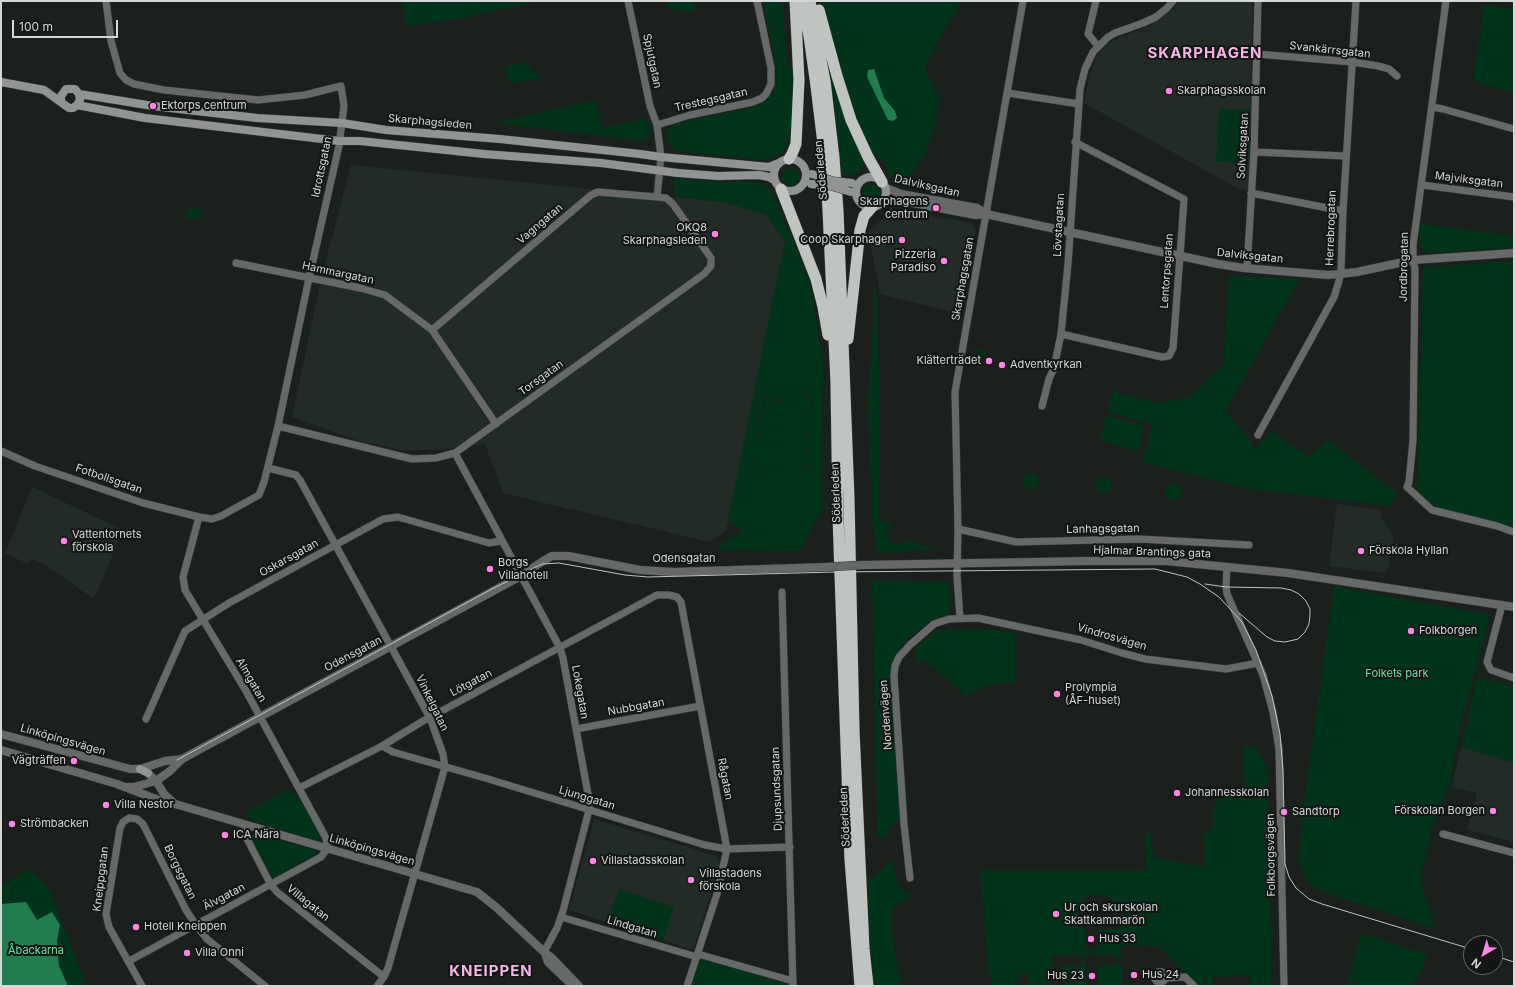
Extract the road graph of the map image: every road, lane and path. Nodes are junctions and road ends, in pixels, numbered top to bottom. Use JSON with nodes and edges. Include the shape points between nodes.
{"nodes":[{"id":1,"x":106,"y":1,"type":"edge"},
{"id":2,"x":628,"y":1,"type":"edge"},
{"id":3,"x":757,"y":1,"type":"edge"},
{"id":4,"x":795,"y":1,"type":"edge"},
{"id":5,"x":801,"y":1,"type":"edge"},
{"id":6,"x":810,"y":1,"type":"edge"},
{"id":7,"x":816,"y":1,"type":"edge"},
{"id":8,"x":1023,"y":1,"type":"edge"},
{"id":9,"x":1096,"y":1,"type":"edge"},
{"id":10,"x":1172,"y":1,"type":"edge"},
{"id":11,"x":1258,"y":1,"type":"edge"},
{"id":12,"x":1356,"y":1,"type":"edge"},
{"id":13,"x":1446,"y":1,"type":"edge"},
{"id":14,"x":1098,"y":46,"type":"junction"},
{"id":15,"x":1257,"y":54,"type":"junction"},
{"id":16,"x":1352,"y":62,"type":"junction"},
{"id":17,"x":1397,"y":76,"type":"dead end"},
{"id":18,"x":1,"y":82,"type":"edge"},
{"id":19,"x":44,"y":90,"type":"junction"},
{"id":20,"x":63,"y":91,"type":"junction"},
{"id":21,"x":1008,"y":93,"type":"junction"},
{"id":22,"x":79,"y":94,"type":"junction"},
{"id":23,"x":61,"y":101,"type":"junction"},
{"id":24,"x":1078,"y":104,"type":"junction"},
{"id":25,"x":77,"y":105,"type":"junction"},
{"id":26,"x":1432,"y":107,"type":"junction"},
{"id":27,"x":342,"y":123,"type":"junction"},
{"id":28,"x":657,"y":125,"type":"junction"},
{"id":29,"x":1514,"y":128,"type":"edge"},
{"id":30,"x":339,"y":141,"type":"junction"},
{"id":31,"x":1075,"y":142,"type":"junction"},
{"id":32,"x":1254,"y":152,"type":"junction"},
{"id":33,"x":1346,"y":156,"type":"junction"},
{"id":34,"x":660,"y":157,"type":"junction"},
{"id":35,"x":784,"y":161,"type":"junction"},
{"id":36,"x":804,"y":168,"type":"junction"},
{"id":37,"x":660,"y":171,"type":"junction"},
{"id":38,"x":774,"y":180,"type":"junction"},
{"id":39,"x":861,"y":181,"type":"junction"},
{"id":40,"x":884,"y":185,"type":"junction"},
{"id":41,"x":1422,"y":185,"type":"junction"},
{"id":42,"x":801,"y":187,"type":"junction"},
{"id":43,"x":781,"y":189,"type":"junction"},
{"id":44,"x":1251,"y":193,"type":"junction"},
{"id":45,"x":657,"y":197,"type":"junction"},
{"id":46,"x":1514,"y":197,"type":"edge"},
{"id":47,"x":858,"y":199,"type":"junction"},
{"id":48,"x":883,"y":202,"type":"junction"},
{"id":49,"x":872,"y":207,"type":"junction"},
{"id":50,"x":1342,"y":211,"type":"junction"},
{"id":51,"x":986,"y":214,"type":"junction"},
{"id":52,"x":1070,"y":231,"type":"junction"},
{"id":53,"x":1514,"y":253,"type":"edge"},
{"id":54,"x":1180,"y":256,"type":"junction"},
{"id":55,"x":1413,"y":260,"type":"junction"},
{"id":56,"x":236,"y":263,"type":"dead end"},
{"id":57,"x":1247,"y":268,"type":"junction"},
{"id":58,"x":1340,"y":274,"type":"junction"},
{"id":59,"x":309,"y":278,"type":"junction"},
{"id":60,"x":432,"y":330,"type":"junction"},
{"id":61,"x":1061,"y":334,"type":"junction"},
{"id":62,"x":840,"y":378,"type":"junction"},
{"id":63,"x":1042,"y":406,"type":"dead end"},
{"id":64,"x":496,"y":424,"type":"junction"},
{"id":65,"x":278,"y":426,"type":"junction"},
{"id":66,"x":1258,"y":435,"type":"dead end"},
{"id":67,"x":1,"y":451,"type":"edge"},
{"id":68,"x":455,"y":453,"type":"junction"},
{"id":69,"x":268,"y":468,"type":"junction"},
{"id":70,"x":199,"y":517,"type":"junction"},
{"id":71,"x":212,"y":519,"type":"joint"},
{"id":72,"x":958,"y":529,"type":"junction"},
{"id":73,"x":1514,"y":532,"type":"edge"},
{"id":74,"x":501,"y":541,"type":"junction"},
{"id":75,"x":336,"y":545,"type":"junction"},
{"id":76,"x":1249,"y":545,"type":"dead end"},
{"id":77,"x":957,"y":563,"type":"junction"},
{"id":78,"x":1227,"y":567,"type":"junction"},
{"id":79,"x":787,"y":568,"type":"joint"},
{"id":80,"x":521,"y":576,"type":"junction"},
{"id":81,"x":782,"y":592,"type":"dead end"},
{"id":82,"x":654,"y":596,"type":"joint"},
{"id":83,"x":1502,"y":605,"type":"junction"},
{"id":84,"x":1514,"y":607,"type":"edge"},
{"id":85,"x":960,"y":618,"type":"junction"},
{"id":86,"x":204,"y":619,"type":"junction"},
{"id":87,"x":391,"y":646,"type":"junction"},
{"id":88,"x":560,"y":648,"type":"junction"},
{"id":89,"x":1258,"y":663,"type":"junction"},
{"id":90,"x":1514,"y":678,"type":"edge"},
{"id":91,"x":700,"y":706,"type":"junction"},
{"id":92,"x":260,"y":717,"type":"junction"},
{"id":93,"x":430,"y":718,"type":"junction"},
{"id":94,"x":146,"y":719,"type":"dead end"},
{"id":95,"x":576,"y":729,"type":"junction"},
{"id":96,"x":1,"y":734,"type":"edge"},
{"id":97,"x":382,"y":746,"type":"junction"},
{"id":98,"x":1,"y":750,"type":"edge"},
{"id":99,"x":182,"y":759,"type":"junction"},
{"id":100,"x":445,"y":767,"type":"junction"},
{"id":101,"x":144,"y":771,"type":"junction"},
{"id":102,"x":156,"y":781,"type":"junction"},
{"id":103,"x":124,"y":787,"type":"junction"},
{"id":104,"x":299,"y":788,"type":"junction"},
{"id":105,"x":175,"y":804,"type":"junction"},
{"id":106,"x":589,"y":810,"type":"junction"},
{"id":107,"x":130,"y":818,"type":"joint"},
{"id":108,"x":246,"y":825,"type":"junction"},
{"id":109,"x":1443,"y":834,"type":"dead end"},
{"id":110,"x":790,"y":847,"type":"junction"},
{"id":111,"x":327,"y":849,"type":"junction"},
{"id":112,"x":726,"y":849,"type":"junction"},
{"id":113,"x":1514,"y":853,"type":"edge"},
{"id":114,"x":415,"y":874,"type":"junction"},
{"id":115,"x":910,"y":878,"type":"dead end"},
{"id":116,"x":271,"y":885,"type":"junction"},
{"id":117,"x":561,"y":917,"type":"junction"},
{"id":118,"x":196,"y":925,"type":"junction"},
{"id":119,"x":544,"y":952,"type":"junction"},
{"id":120,"x":697,"y":956,"type":"junction"},
{"id":121,"x":129,"y":962,"type":"junction"},
{"id":122,"x":384,"y":977,"type":"junction"},
{"id":123,"x":1165,"y":978,"type":"dead end"},
{"id":124,"x":793,"y":984,"type":"edge"},
{"id":125,"x":142,"y":986,"type":"edge"},
{"id":126,"x":265,"y":986,"type":"edge"},
{"id":127,"x":376,"y":986,"type":"edge"},
{"id":128,"x":573,"y":986,"type":"edge"},
{"id":129,"x":579,"y":986,"type":"edge"},
{"id":130,"x":687,"y":986,"type":"edge"},
{"id":131,"x":860,"y":986,"type":"edge"},
{"id":132,"x":868,"y":986,"type":"edge"},
{"id":133,"x":1194,"y":986,"type":"edge"},
{"id":134,"x":1284,"y":986,"type":"edge"}],
"edges":[{"from":1,"to":27,"type":"street","name":"Idrottsgatan","via":[[111,41],[120,73],[126,80],[164,90],[258,100],[305,95],[341,86],[344,106]]},
{"from":2,"to":28,"type":"street","name":"Spjutgatan","via":[[650,106]]},
{"from":3,"to":28,"type":"street","name":"Trestegsgatan","via":[[771,68],[771,84],[766,94],[753,102]]},
{"from":4,"to":35,"type":"highway","via":[[799,80],[796,144],[792,154]]},
{"from":5,"to":62,"type":"highway","name":"Söderleden","via":[[816,86],[825,160]]},
{"from":6,"to":62,"type":"highway","name":"Söderleden","via":[[825,81],[834,158],[838,211]]},
{"from":7,"to":40,"type":"highway","via":[[851,120]]},
{"from":8,"to":21,"type":"street","name":"Skarphagsgatan"},
{"from":9,"to":14,"type":"street","via":[[1088,34]]},
{"from":10,"to":14,"type":"street","name":"Lövstagatan","via":[[1156,17],[1115,33]]},
{"from":11,"to":15,"type":"street","name":"Solviksgatan"},
{"from":12,"to":16,"type":"street","name":"Herrebrogatan"},
{"from":13,"to":26,"type":"street","name":"Jordbrogatan"},
{"from":14,"to":24,"type":"street","name":"Lövstagatan","via":[[1085,69]]},
{"from":15,"to":16,"type":"street","name":"Svankärrsgatan"},
{"from":15,"to":32,"type":"street","name":"Solviksgatan"},
{"from":16,"to":17,"type":"street","name":"Svankärrsgatan","via":[[1389,69]]},
{"from":16,"to":33,"type":"street","name":"Herrebrogatan"},
{"from":18,"to":19,"type":"main road"},
{"from":19,"to":20,"type":"main road"},
{"from":19,"to":23,"type":"main road"},
{"from":20,"to":22,"type":"main road","via":[[72,88]]},
{"from":20,"to":23,"type":"main road"},
{"from":21,"to":24,"type":"street"},
{"from":21,"to":51,"type":"street","name":"Skarphagsgatan"},
{"from":22,"to":25,"type":"main road","via":[[80,100]]},
{"from":22,"to":27,"type":"main road","name":"Skarphagsleden","via":[[213,114]]},
{"from":23,"to":25,"type":"main road","via":[[68,108]]},
{"from":24,"to":31,"type":"street","name":"Lövstagatan"},
{"from":25,"to":30,"type":"main road","via":[[145,118]]},
{"from":26,"to":29,"type":"street"},
{"from":26,"to":41,"type":"street","name":"Jordbrogatan"},
{"from":27,"to":30,"type":"street","name":"Idrottsgatan"},
{"from":27,"to":34,"type":"main road","name":"Skarphagsleden","via":[[386,130],[500,139]]},
{"from":28,"to":34,"type":"street"},
{"from":30,"to":37,"type":"main road","via":[[601,163]]},
{"from":30,"to":59,"type":"street","name":"Idrottsgatan"},
{"from":31,"to":52,"type":"street","name":"Lövstagatan"},
{"from":31,"to":54,"type":"street","name":"Lentorpsgatan","via":[[1184,199]]},
{"from":32,"to":33,"type":"street"},
{"from":32,"to":44,"type":"street","name":"Solviksgatan"},
{"from":33,"to":50,"type":"street","name":"Herrebrogatan"},
{"from":34,"to":35,"type":"main road","name":"Skarphagsleden","via":[[769,167]]},
{"from":34,"to":37,"type":"street"},
{"from":35,"to":36,"type":"main road","via":[[799,162]]},
{"from":35,"to":38,"type":"main road","via":[[775,168]]},
{"from":36,"to":39,"type":"main road","bridge":true,"via":[[812,174],[833,181]]},
{"from":36,"to":42,"type":"main road","via":[[806,179]]},
{"from":37,"to":38,"type":"main road","via":[[718,176],[759,175]]},
{"from":37,"to":45,"type":"street"},
{"from":38,"to":43,"type":"main road"},
{"from":39,"to":40,"type":"main road","via":[[876,178]]},
{"from":39,"to":47,"type":"main road","via":[[858,186]]},
{"from":40,"to":48,"type":"main road","via":[[886,194]]},
{"from":40,"to":51,"type":"street","name":"Dalviksgatan","via":[[901,194],[977,208]]},
{"from":41,"to":46,"type":"street","name":"Majviksgatan"},
{"from":41,"to":55,"type":"street","name":"Jordbrogatan"},
{"from":42,"to":43,"type":"main road","via":[[790,192]]},
{"from":42,"to":47,"type":"main road","bridge":true,"via":[[811,184],[831,186],[851,192]]},
{"from":43,"to":62,"type":"highway","via":[[816,279]]},
{"from":44,"to":50,"type":"street"},
{"from":44,"to":57,"type":"street","name":"Solviksgatan"},
{"from":45,"to":60,"type":"street","name":"Vagngatan","via":[[598,192],[591,195]]},
{"from":45,"to":64,"type":"street","name":"Torsgatan","via":[[666,198],[673,204],[712,258],[711,266],[704,274]]},
{"from":47,"to":49,"type":"main road","via":[[862,204]]},
{"from":48,"to":49,"type":"main road"},
{"from":48,"to":51,"type":"street","name":"Dalviksgatan","via":[[897,200],[976,215]]},
{"from":49,"to":62,"type":"highway","via":[[864,216],[860,230]]},
{"from":50,"to":58,"type":"street","name":"Herrebrogatan"},
{"from":51,"to":52,"type":"street","name":"Dalviksgatan"},
{"from":51,"to":72,"type":"street","name":"Skarphagsgatan","via":[[955,392]]},
{"from":52,"to":54,"type":"street","name":"Dalviksgatan"},
{"from":52,"to":61,"type":"street","name":"Lövstagatan"},
{"from":53,"to":55,"type":"street","name":"Dalviksgatan"},
{"from":54,"to":57,"type":"street","name":"Dalviksgatan"},
{"from":54,"to":61,"type":"street","name":"Lentorpsgatan","via":[[1173,348],[1169,356],[1162,357]]},
{"from":55,"to":58,"type":"street","name":"Dalviksgatan"},
{"from":55,"to":73,"type":"street","name":"Jordbrogatan","via":[[1413,440],[1407,487],[1432,510]]},
{"from":56,"to":59,"type":"street","name":"Hammargatan"},
{"from":57,"to":58,"type":"street","name":"Dalviksgatan"},
{"from":58,"to":66,"type":"street","name":"Herrebrogatan","via":[[1334,297]]},
{"from":59,"to":60,"type":"street","name":"Hammargatan","via":[[385,295]]},
{"from":59,"to":65,"type":"street","name":"Idrottsgatan"},
{"from":60,"to":64,"type":"street","name":"Hammargatan"},
{"from":61,"to":63,"type":"street","name":"Lövstagatan"},
{"from":62,"to":131,"type":"highway","name":"Söderleden","via":[[838,517],[850,859]]},
{"from":62,"to":132,"type":"highway","name":"Söderleden","via":[[852,614],[854,731],[864,949]]},
{"from":64,"to":68,"type":"street","name":"Torsgatan"},
{"from":65,"to":68,"type":"street","name":"Torsgatan","via":[[412,459],[436,458]]},
{"from":65,"to":69,"type":"street","name":"Idrottsgatan"},
{"from":67,"to":70,"type":"street","name":"Fotbollsgatan","via":[[36,466],[143,503]]},
{"from":68,"to":74,"type":"street","name":"Lokegatan"},
{"from":69,"to":71,"type":"street","name":"Idrottsgatan","via":[[260,495]]},
{"from":69,"to":75,"type":"street","name":"Vinkelgatan","via":[[296,475]]},
{"from":70,"to":71,"type":"street","name":"Fotbollsgatan"},
{"from":70,"to":86,"type":"street","name":"Almgatan","via":[[183,582],[185,590]]},
{"from":72,"to":76,"type":"street","name":"Lanhagsgatan","via":[[1016,542],[1139,539]]},
{"from":72,"to":77,"type":"street","name":"Skarphagsgatan"},
{"from":74,"to":75,"type":"street","name":"Oskarsgatan","via":[[489,543],[398,517],[384,519]]},
{"from":74,"to":80,"type":"street","name":"Lokegatan"},
{"from":75,"to":86,"type":"street","name":"Oskarsgatan"},
{"from":75,"to":87,"type":"street","name":"Vinkelgatan"},
{"from":77,"to":78,"type":"street","name":"Hjalmar Brantings gata","via":[[1146,561]]},
{"from":77,"to":79,"type":"street","name":"Hjalmar Brantings gata","bridge":true},
{"from":77,"to":85,"type":"street"},
{"from":78,"to":83,"type":"street","name":"Hjalmar Brantings gata","via":[[1359,582]]},
{"from":78,"to":89,"type":"street","name":"Folkborgsvägen","via":[[1228,600]]},
{"from":79,"to":80,"type":"street","name":"Odensgatan","via":[[674,572],[640,570],[582,559],[535,567]]},
{"from":80,"to":87,"type":"street","name":"Odensgatan"},
{"from":80,"to":88,"type":"street","name":"Lokegatan"},
{"from":81,"to":110,"type":"street","name":"Djupsundsgatan"},
{"from":82,"to":88,"type":"street","name":"Lötgatan"},
{"from":82,"to":91,"type":"street","name":"Rågatan","via":[[670,595],[677,597],[681,602]]},
{"from":83,"to":84,"type":"street","name":"Hjalmar Brantings gata"},
{"from":83,"to":90,"type":"street","via":[[1487,662],[1491,670]]},
{"from":85,"to":89,"type":"street","name":"Vindrosvägen","via":[[984,619],[1070,637],[1145,659],[1226,669]]},
{"from":85,"to":115,"type":"street","name":"Nordenvägen","via":[[934,624],[910,645],[895,666],[898,742]]},
{"from":86,"to":92,"type":"street","name":"Almgatan"},
{"from":86,"to":94,"type":"street","name":"Oskarsgatan","via":[[185,631]]},
{"from":87,"to":92,"type":"street","name":"Odensgatan"},
{"from":87,"to":93,"type":"street","name":"Vinkelgatan"},
{"from":88,"to":93,"type":"street","name":"Lötgatan"},
{"from":88,"to":95,"type":"street","name":"Lokegatan"},
{"from":89,"to":134,"type":"street","name":"Folkborgsvägen","via":[[1273,712],[1280,758]]},
{"from":91,"to":95,"type":"street","name":"Nubbgatan"},
{"from":91,"to":112,"type":"street","name":"Rågatan"},
{"from":92,"to":99,"type":"street","name":"Odensgatan"},
{"from":92,"to":104,"type":"street","name":"Almgatan"},
{"from":93,"to":97,"type":"street","name":"Lötgatan"},
{"from":93,"to":100,"type":"street","name":"Vinkelgatan"},
{"from":95,"to":106,"type":"street","name":"Lokegatan"},
{"from":96,"to":101,"type":"street","name":"Linköpingsvägen"},
{"from":97,"to":100,"type":"street","name":"Ljunggatan","via":[[393,752]]},
{"from":97,"to":104,"type":"street","name":"Lötgatan"},
{"from":98,"to":103,"type":"street","name":"Linköpingsvägen"},
{"from":99,"to":101,"type":"street","name":"Odensgatan","via":[[165,762]]},
{"from":99,"to":102,"type":"street","name":"Odensgatan"},
{"from":100,"to":106,"type":"street","name":"Ljunggatan"},
{"from":100,"to":114,"type":"street","name":"Vinkelgatan"},
{"from":101,"to":102,"type":"street","name":"Linköpingsvägen"},
{"from":102,"to":103,"type":"street","name":"Odensgatan"},
{"from":102,"to":105,"type":"street","name":"Linköpingsvägen","via":[[164,794]]},
{"from":103,"to":105,"type":"street","name":"Linköpingsvägen","via":[[158,801]]},
{"from":104,"to":111,"type":"street","name":"Almgatan","via":[[326,838]]},
{"from":105,"to":108,"type":"street","name":"Linköpingsvägen"},
{"from":106,"to":112,"type":"street","name":"Ljunggatan"},
{"from":106,"to":117,"type":"street","name":"Lokegatan"},
{"from":107,"to":118,"type":"street","name":"Borgsgatan","via":[[137,819],[143,824]]},
{"from":107,"to":121,"type":"street","name":"Kneippgatan","via":[[123,822],[120,828],[106,914],[109,927]]},
{"from":108,"to":111,"type":"street","name":"Linköpingsvägen"},
{"from":108,"to":116,"type":"street","name":"Villagatan","via":[[245,834]]},
{"from":109,"to":113,"type":"street"},
{"from":110,"to":112,"type":"street","name":"Ljunggatan"},
{"from":110,"to":124,"type":"street","name":"Djupsundsgatan"},
{"from":111,"to":114,"type":"street","name":"Linköpingsvägen"},
{"from":111,"to":116,"type":"street","name":"Älvgatan","via":[[321,856]]},
{"from":112,"to":120,"type":"street","name":"Rågatan","via":[[717,894]]},
{"from":114,"to":119,"type":"street","name":"Linköpingsvägen","via":[[477,892]]},
{"from":114,"to":122,"type":"street","name":"Vinkelgatan"},
{"from":116,"to":118,"type":"street","name":"Älvgatan"},
{"from":116,"to":122,"type":"street","name":"Villagatan"},
{"from":117,"to":119,"type":"street","name":"Lokegatan"},
{"from":117,"to":120,"type":"street","name":"Lindgatan"},
{"from":118,"to":121,"type":"street","name":"Älvgatan"},
{"from":118,"to":126,"type":"street","name":"Borgsgatan","via":[[207,939]]},
{"from":119,"to":128,"type":"street","name":"Linköpingsvägen","via":[[548,962]]},
{"from":119,"to":129,"type":"street","name":"Linköpingsvägen"},
{"from":120,"to":124,"type":"street","name":"Lindgatan"},
{"from":120,"to":130,"type":"street","name":"Rågatan"},
{"from":121,"to":125,"type":"street","name":"Kneippgatan"},
{"from":122,"to":127,"type":"street","name":"Vinkelgatan"},
{"from":123,"to":133,"type":"street","via":[[1184,976]]}]}
